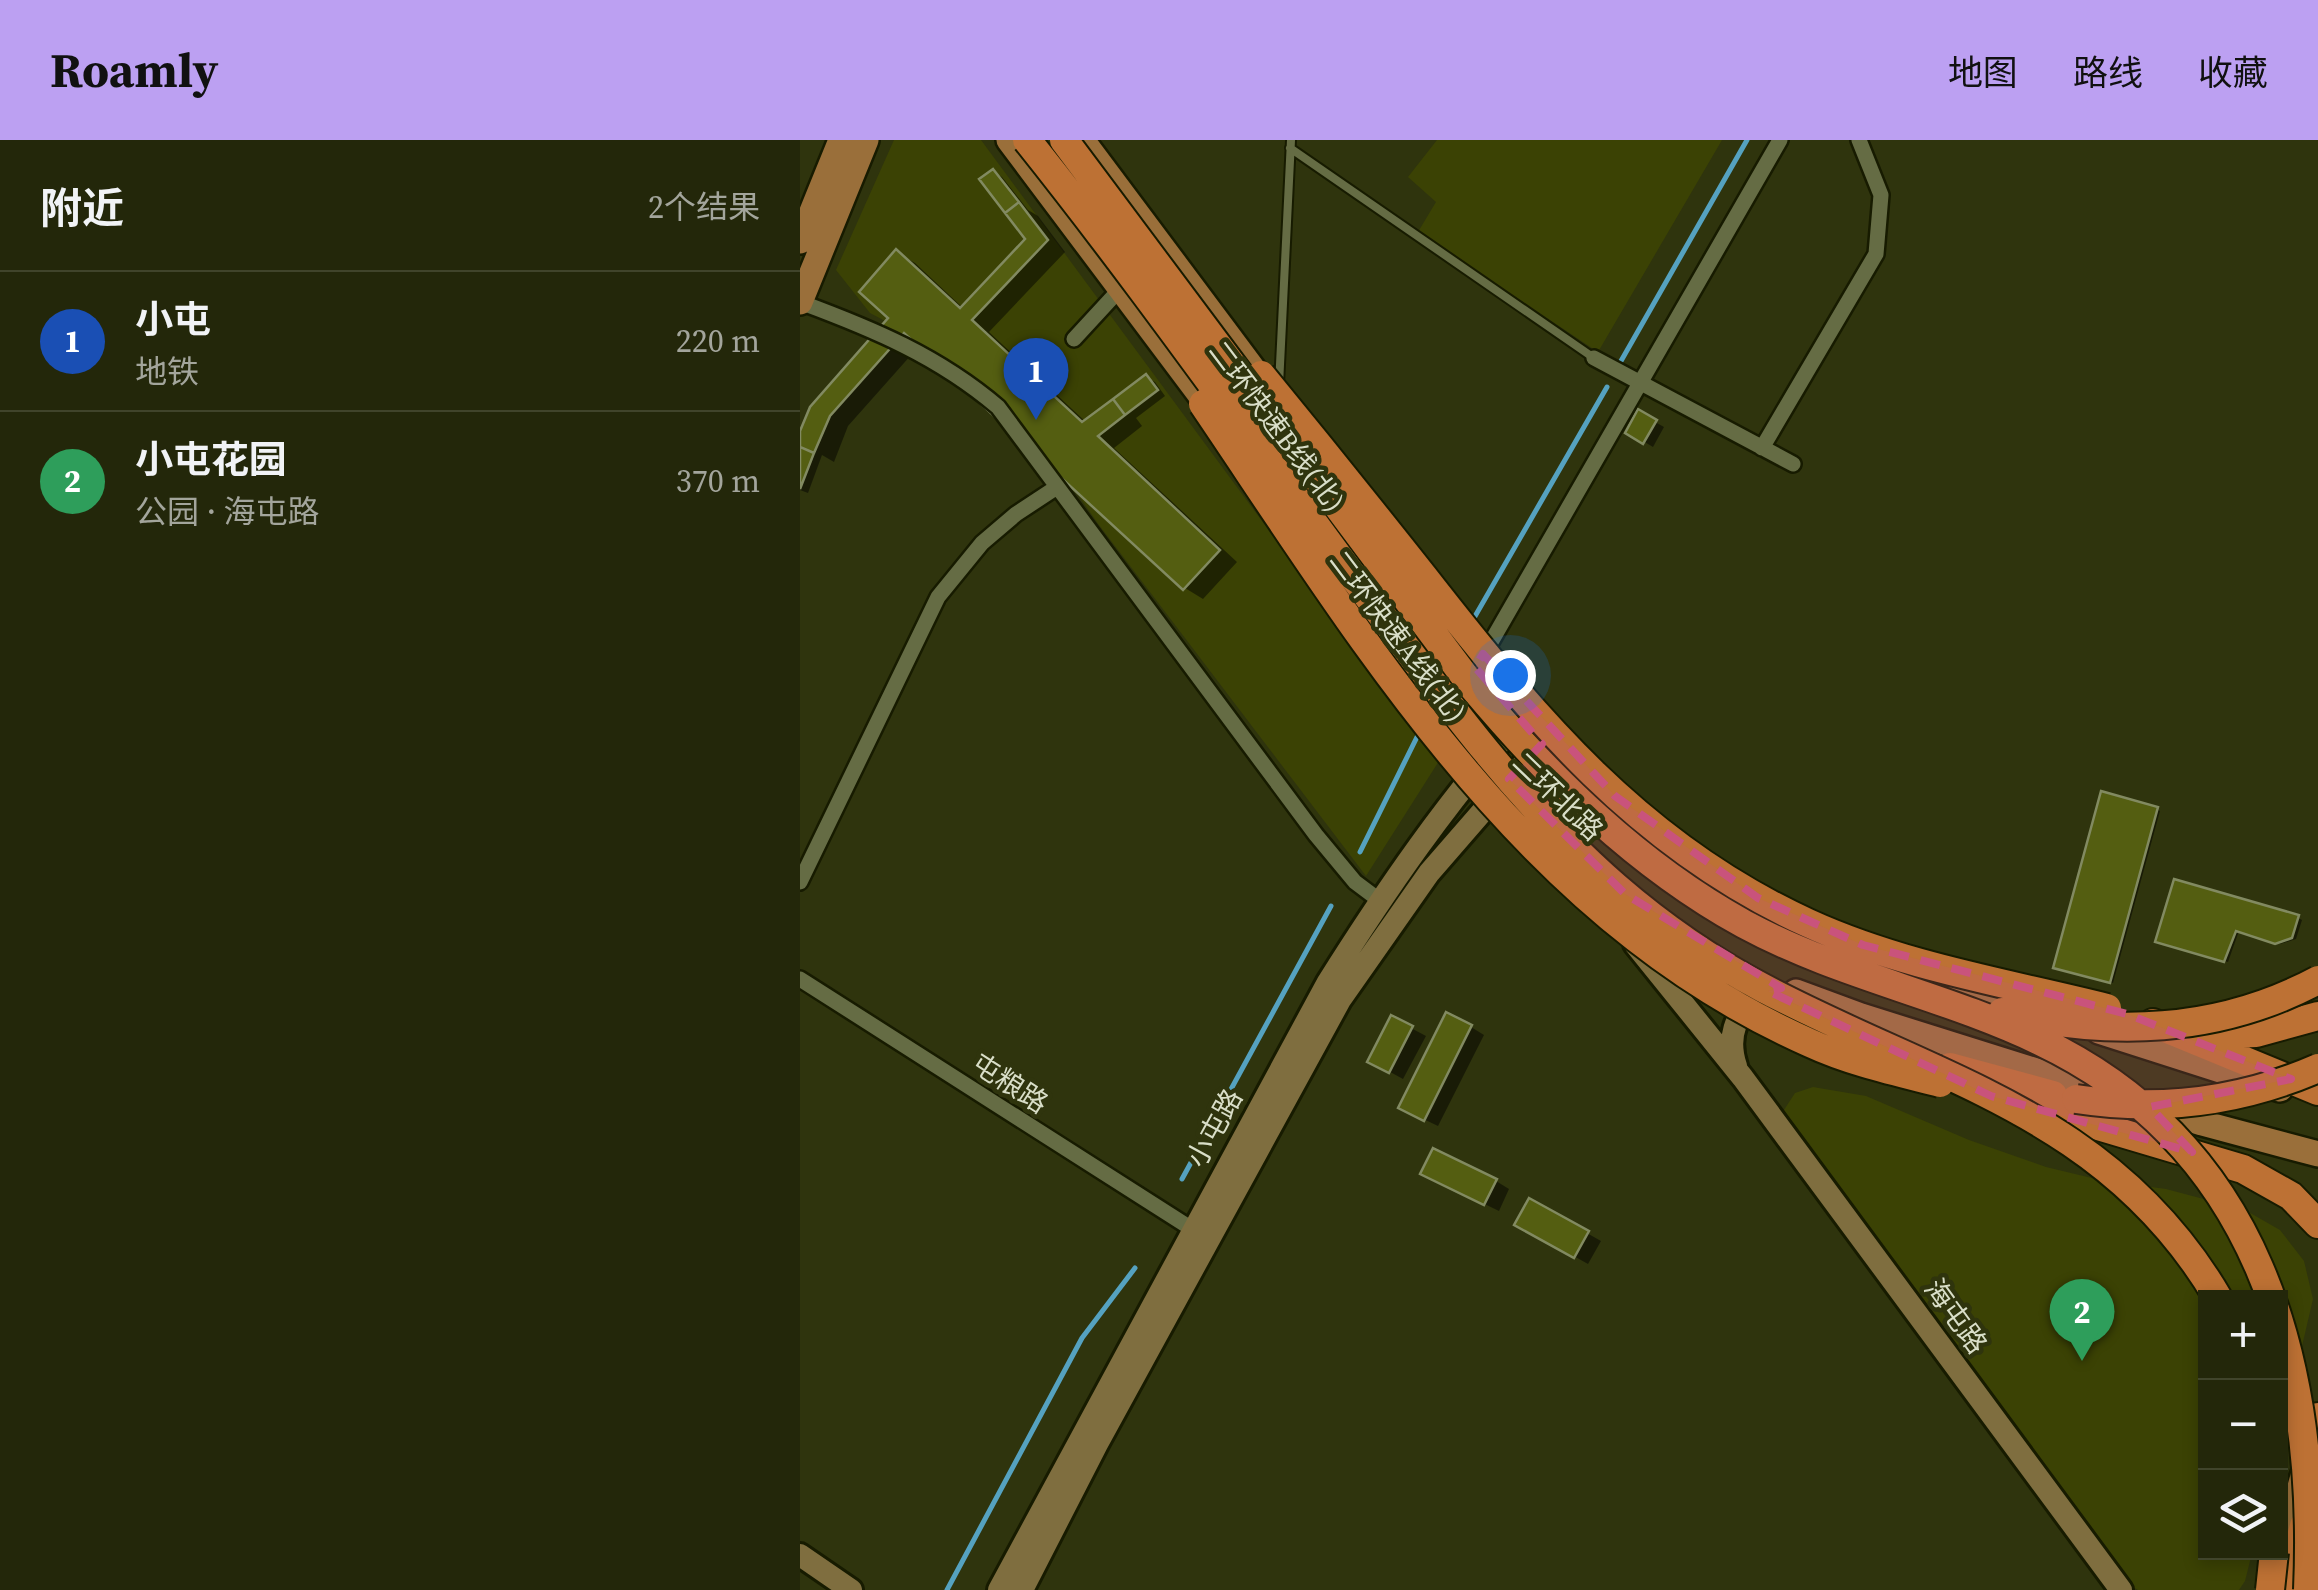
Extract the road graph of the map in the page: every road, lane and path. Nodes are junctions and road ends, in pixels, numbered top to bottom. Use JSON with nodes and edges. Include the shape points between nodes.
{"nodes":[{"id":1,"x":842,"y":140,"type":"edge"},
{"id":2,"x":866,"y":140,"type":"edge"},
{"id":3,"x":1009,"y":140,"type":"edge"},
{"id":4,"x":1026,"y":140,"type":"edge"},
{"id":5,"x":1065,"y":140,"type":"edge"},
{"id":6,"x":1082,"y":140,"type":"edge"},
{"id":7,"x":1780,"y":140,"type":"edge"},
{"id":8,"x":1859,"y":140,"type":"edge"},
{"id":9,"x":1291,"y":144,"type":"edge"},
{"id":10,"x":800,"y":241,"type":"edge"},
{"id":11,"x":1121,"y":288,"type":"junction"},
{"id":12,"x":800,"y":302,"type":"edge"},
{"id":13,"x":1074,"y":340,"type":"dead end"},
{"id":14,"x":1594,"y":358,"type":"joint"},
{"id":15,"x":1641,"y":385,"type":"junction"},
{"id":16,"x":1275,"y":399,"type":"junction"},
{"id":17,"x":1762,"y":448,"type":"junction"},
{"id":18,"x":1793,"y":464,"type":"dead end"},
{"id":19,"x":1057,"y":487,"type":"junction"},
{"id":20,"x":1475,"y":668,"type":"junction"},
{"id":21,"x":1520,"y":720,"type":"junction"},
{"id":22,"x":1542,"y":744,"type":"junction"},
{"id":23,"x":1482,"y":764,"type":"junction"},
{"id":24,"x":1506,"y":789,"type":"junction"},
{"id":25,"x":800,"y":882,"type":"edge"},
{"id":26,"x":1379,"y":900,"type":"junction"},
{"id":27,"x":800,"y":979,"type":"edge"},
{"id":28,"x":1880,"y":980,"type":"junction"},
{"id":29,"x":2318,"y":980,"type":"edge"},
{"id":30,"x":1789,"y":990,"type":"junction"},
{"id":31,"x":2318,"y":1016,"type":"edge"},
{"id":32,"x":2174,"y":1030,"type":"junction"},
{"id":33,"x":1860,"y":1033,"type":"junction"},
{"id":34,"x":2318,"y":1068,"type":"edge"},
{"id":35,"x":1742,"y":1078,"type":"junction"},
{"id":36,"x":2318,"y":1091,"type":"edge"},
{"id":37,"x":2318,"y":1102,"type":"edge"},
{"id":38,"x":2318,"y":1154,"type":"edge"},
{"id":39,"x":2318,"y":1224,"type":"edge"},
{"id":40,"x":1192,"y":1229,"type":"junction"},
{"id":41,"x":2212,"y":1290,"type":"edge"},
{"id":42,"x":2317,"y":1423,"type":"edge"},
{"id":43,"x":2318,"y":1476,"type":"edge"},
{"id":44,"x":2297,"y":1498,"type":"joint"},
{"id":45,"x":800,"y":1557,"type":"edge"},
{"id":46,"x":2276,"y":1577,"type":"edge"},
{"id":47,"x":2318,"y":1582,"type":"edge"},
{"id":48,"x":850,"y":1590,"type":"edge"},
{"id":49,"x":999,"y":1590,"type":"edge"},
{"id":50,"x":1022,"y":1590,"type":"edge"},
{"id":51,"x":2121,"y":1590,"type":"edge"},
{"id":52,"x":2260,"y":1590,"type":"edge"},
{"id":53,"x":2308,"y":1590,"type":"edge"},
{"id":54,"x":2316,"y":1590,"type":"edge"}],
"edges":[{"from":1,"to":10,"type":"main road"},
{"from":2,"to":12,"type":"main road"},
{"from":3,"to":11,"type":"main road","name":"二环北路"},
{"from":4,"to":33,"type":"highway","name":"二环快速A线(北)","bridge":true,"via":[[1437,690],[1533,806],[1603,876],[1674,932],[1762,988]]},
{"from":4,"to":39,"type":"highway","bridge":true,"via":[[1394,680],[1483,793],[1569,884],[1656,956],[1781,1030],[1872,1065],[2244,1169],[2291,1196]]},
{"from":5,"to":28,"type":"highway","name":"二环快速B线(北)","bridge":true,"via":[[1440,646],[1534,758],[1596,818],[1686,888],[1772,938]]},
{"from":5,"to":32,"type":"highway","bridge":true,"via":[[1515,692],[1644,821],[1730,882],[1837,936]]},
{"from":6,"to":16,"type":"main road","name":"二环北路"},
{"from":7,"to":15,"type":"street"},
{"from":8,"to":17,"type":"street","via":[[1881,194],[1876,254]]},
{"from":9,"to":14,"type":"lane"},
{"from":9,"to":16,"type":"lane"},
{"from":11,"to":13,"type":"street"},
{"from":11,"to":23,"type":"main road","name":"二环北路"},
{"from":12,"to":19,"type":"street","via":[[877,331],[964,378],[998,407]]},
{"from":14,"to":15,"type":"street"},
{"from":15,"to":17,"type":"street"},
{"from":15,"to":20,"type":"street"},
{"from":16,"to":20,"type":"main road","name":"二环北路"},
{"from":17,"to":18,"type":"street"},
{"from":19,"to":25,"type":"street","via":[[982,543],[938,597]]},
{"from":19,"to":26,"type":"street","via":[[1316,836],[1354,882]]},
{"from":20,"to":21,"type":"main road","name":"二环北路"},
{"from":21,"to":22,"type":"main road","name":"二环北路"},
{"from":21,"to":23,"type":"street","name":"小屯路"},
{"from":22,"to":24,"type":"street","name":"小屯路"},
{"from":22,"to":37,"type":"main road","name":"二环北路","via":[[1673,858],[1812,937]]},
{"from":23,"to":24,"type":"main road","name":"二环北路"},
{"from":23,"to":26,"type":"street","name":"小屯路"},
{"from":24,"to":30,"type":"main road","name":"二环北路","via":[[1656,916]]},
{"from":24,"to":35,"type":"street","name":"海屯路"},
{"from":24,"to":50,"type":"street","name":"小屯路","via":[[1429,873],[1340,1000]]},
{"from":26,"to":40,"type":"street","name":"小屯路"},
{"from":27,"to":40,"type":"street","name":"屯粮路"},
{"from":28,"to":29,"type":"highway","bridge":true,"via":[[2026,1018],[2136,1028],[2221,1018]]},
{"from":28,"to":42,"type":"highway","bridge":true,"via":[[2057,1050],[2120,1086],[2169,1127],[2224,1194],[2270,1272],[2300,1350]]},
{"from":30,"to":35,"type":"street","via":[[1762,994],[1739,1016],[1732,1049]]},
{"from":30,"to":38,"type":"main road","name":"二环北路"},
{"from":31,"to":32,"type":"highway","via":[[2234,1036]]},
{"from":32,"to":36,"type":"highway"},
{"from":33,"to":34,"type":"highway","bridge":true,"via":[[1993,1080],[2106,1103],[2223,1098]]},
{"from":33,"to":41,"type":"highway","bridge":true,"via":[[1990,1095],[2104,1164],[2167,1225]]},
{"from":35,"to":51,"type":"street","name":"海屯路"},
{"from":40,"to":49,"type":"street","name":"小屯路"},
{"from":42,"to":44,"type":"highway"},
{"from":42,"to":53,"type":"highway","bridge":true},
{"from":43,"to":46,"type":"highway","bridge":true},
{"from":44,"to":46,"type":"main road"},
{"from":45,"to":48,"type":"street"},
{"from":46,"to":52,"type":"street"},
{"from":47,"to":54,"type":"highway"}]}
